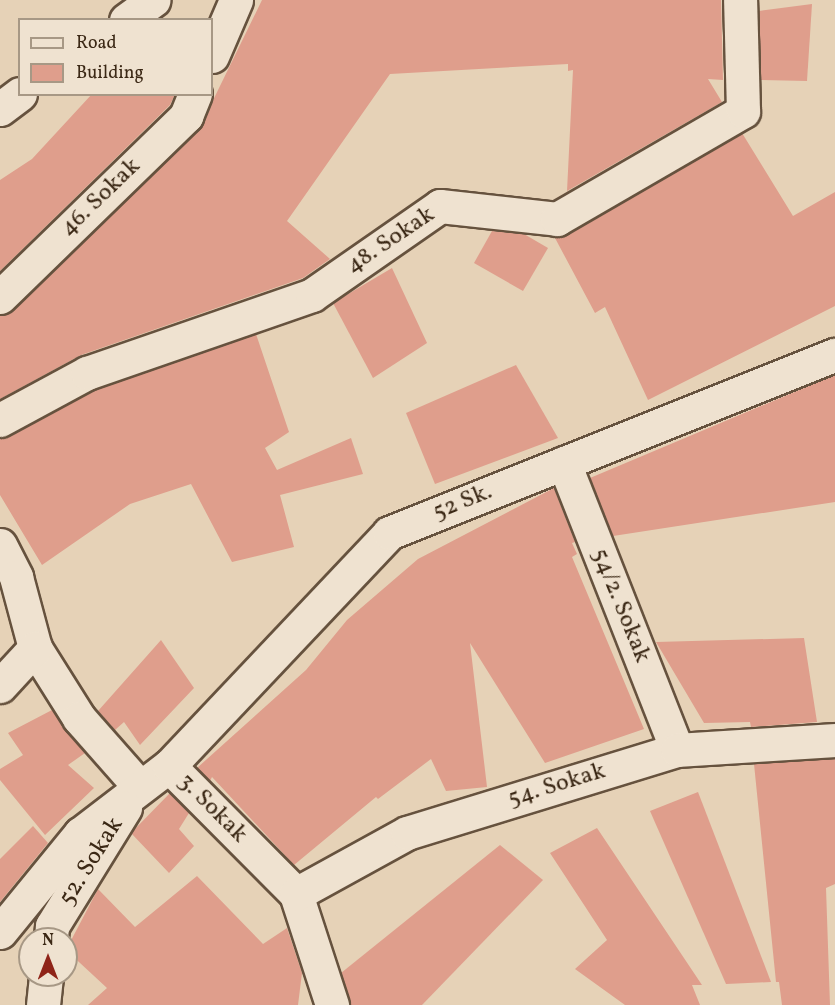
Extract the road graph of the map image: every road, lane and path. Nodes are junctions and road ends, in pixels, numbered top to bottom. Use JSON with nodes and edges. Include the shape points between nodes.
{"nodes":[{"id":1,"x":154,"y":0,"type":"edge"},
{"id":2,"x":236,"y":0,"type":"edge"},
{"id":3,"x":740,"y":0,"type":"edge"},
{"id":4,"x":129,"y":18,"type":"edge"},
{"id":5,"x":213,"y":54,"type":"edge"},
{"id":6,"x":18,"y":96,"type":"edge"},
{"id":7,"x":194,"y":96,"type":"edge"},
{"id":8,"x":0,"y":109,"type":"edge"},
{"id":9,"x":0,"y":297,"type":"edge"},
{"id":10,"x":835,"y":355,"type":"edge"},
{"id":11,"x":0,"y":420,"type":"edge"},
{"id":12,"x":564,"y":463,"type":"junction"},
{"id":13,"x":0,"y":545,"type":"edge"},
{"id":14,"x":35,"y":648,"type":"junction"},
{"id":15,"x":0,"y":686,"type":"edge"},
{"id":16,"x":835,"y":740,"type":"edge"},
{"id":17,"x":677,"y":750,"type":"junction"},
{"id":18,"x":169,"y":766,"type":"junction"},
{"id":19,"x":139,"y":786,"type":"junction"},
{"id":20,"x":296,"y":894,"type":"junction"},
{"id":21,"x":52,"y":927,"type":"edge"},
{"id":22,"x":0,"y":932,"type":"edge"},
{"id":23,"x":45,"y":987,"type":"edge"},
{"id":24,"x":43,"y":1005,"type":"edge"},
{"id":25,"x":332,"y":1005,"type":"edge"}],
"edges":[{"from":1,"to":4,"type":"street"},
{"from":2,"to":5,"type":"street"},
{"from":3,"to":11,"type":"street","name":"48. Sokak","via":[[743,111],[557,219],[440,206],[312,296],[87,373]]},
{"from":6,"to":8,"type":"street"},
{"from":7,"to":9,"type":"street","name":"46. Sokak","via":[[186,116]]},
{"from":10,"to":12,"type":"street","name":"52 Sk."},
{"from":12,"to":17,"type":"street","name":"54/2. Sokak"},
{"from":12,"to":18,"type":"street","name":"52 Sk.","via":[[389,533]]},
{"from":13,"to":14,"type":"street","name":"3. Sokak","via":[[16,577]]},
{"from":14,"to":15,"type":"street"},
{"from":14,"to":19,"type":"street","name":"3. Sokak","via":[[78,718]]},
{"from":16,"to":17,"type":"street","name":"54. Sokak"},
{"from":17,"to":20,"type":"street","name":"54. Sokak","via":[[407,833]]},
{"from":18,"to":19,"type":"street","name":"3. Sokak"},
{"from":18,"to":20,"type":"street","name":"3. Sokak"},
{"from":19,"to":21,"type":"street","name":"52. Sokak"},
{"from":19,"to":22,"type":"street","via":[[80,834]]},
{"from":20,"to":25,"type":"street","name":"3. Sokak"},
{"from":23,"to":24,"type":"street"}]}
